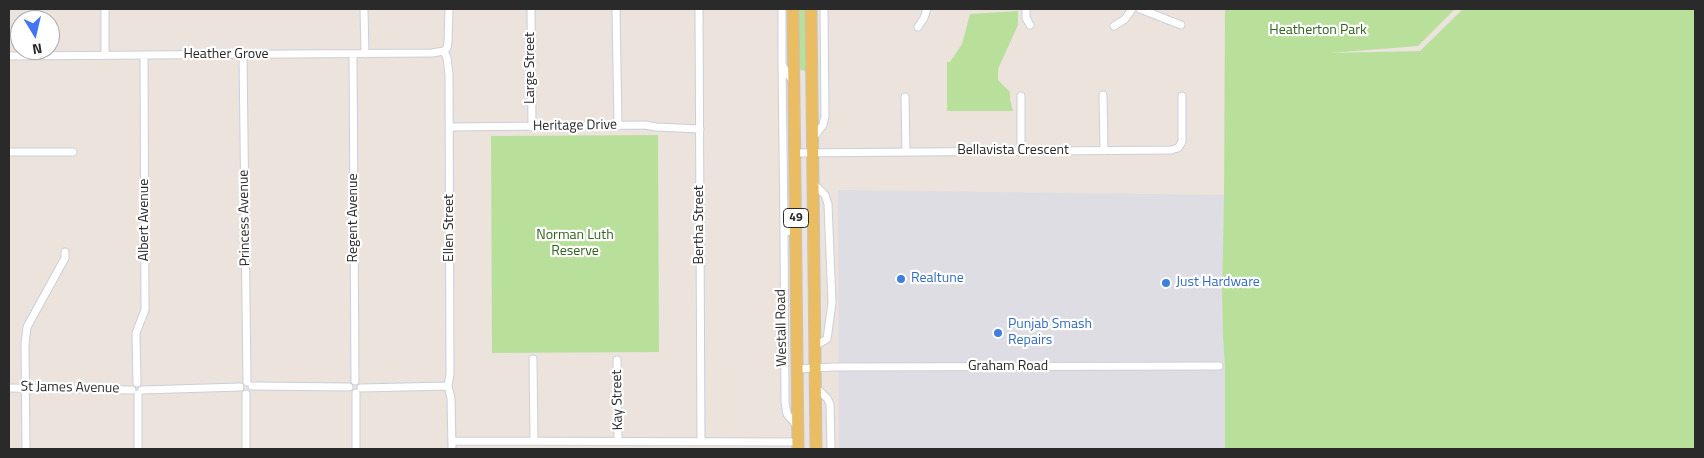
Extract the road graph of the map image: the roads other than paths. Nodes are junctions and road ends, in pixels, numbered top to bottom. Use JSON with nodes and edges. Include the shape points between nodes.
{"nodes":[{"id":1,"x":105,"y":9,"type":"edge"},
{"id":2,"x":364,"y":9,"type":"edge"},
{"id":3,"x":449,"y":9,"type":"edge"},
{"id":4,"x":531,"y":9,"type":"edge"},
{"id":5,"x":616,"y":9,"type":"edge"},
{"id":6,"x":700,"y":9,"type":"edge"},
{"id":7,"x":782,"y":9,"type":"edge"},
{"id":8,"x":793,"y":9,"type":"edge"},
{"id":9,"x":811,"y":9,"type":"edge"},
{"id":10,"x":824,"y":9,"type":"edge"},
{"id":11,"x":927,"y":9,"type":"edge"},
{"id":12,"x":1026,"y":9,"type":"edge"},
{"id":13,"x":1132,"y":9,"type":"edge"},
{"id":14,"x":1140,"y":9,"type":"edge"},
{"id":15,"x":824,"y":18,"type":"junction"},
{"id":16,"x":1030,"y":25,"type":"dead end"},
{"id":17,"x":1181,"y":25,"type":"dead end"},
{"id":18,"x":1114,"y":26,"type":"dead end"},
{"id":19,"x":918,"y":27,"type":"dead end"},
{"id":20,"x":811,"y":37,"type":"junction"},
{"id":21,"x":444,"y":51,"type":"junction"},
{"id":22,"x":353,"y":54,"type":"junction"},
{"id":23,"x":365,"y":54,"type":"junction"},
{"id":24,"x":105,"y":55,"type":"junction"},
{"id":25,"x":144,"y":55,"type":"junction"},
{"id":26,"x":243,"y":55,"type":"junction"},
{"id":27,"x":9,"y":56,"type":"edge"},
{"id":28,"x":782,"y":65,"type":"junction"},
{"id":29,"x":794,"y":83,"type":"junction"},
{"id":30,"x":1104,"y":95,"type":"dead end"},
{"id":31,"x":1021,"y":96,"type":"dead end"},
{"id":32,"x":1182,"y":96,"type":"dead end"},
{"id":33,"x":906,"y":97,"type":"dead end"},
{"id":34,"x":618,"y":126,"type":"junction"},
{"id":35,"x":450,"y":127,"type":"junction"},
{"id":36,"x":532,"y":127,"type":"junction"},
{"id":37,"x":700,"y":129,"type":"junction"},
{"id":38,"x":813,"y":139,"type":"junction"},
{"id":39,"x":1021,"y":151,"type":"junction"},
{"id":40,"x":1104,"y":151,"type":"junction"},
{"id":41,"x":9,"y":152,"type":"edge"},
{"id":42,"x":73,"y":152,"type":"dead end"},
{"id":43,"x":813,"y":152,"type":"junction"},
{"id":44,"x":906,"y":152,"type":"junction"},
{"id":45,"x":795,"y":153,"type":"junction"},
{"id":46,"x":813,"y":183,"type":"junction"},
{"id":47,"x":814,"y":202,"type":"junction"},
{"id":48,"x":796,"y":203,"type":"junction"},
{"id":49,"x":796,"y":228,"type":"junction"},
{"id":50,"x":784,"y":234,"type":"junction"},
{"id":51,"x":65,"y":252,"type":"dead end"},
{"id":52,"x":815,"y":346,"type":"junction"},
{"id":53,"x":532,"y":359,"type":"dead end"},
{"id":54,"x":617,"y":360,"type":"dead end"},
{"id":55,"x":1219,"y":366,"type":"dead end"},
{"id":56,"x":798,"y":369,"type":"junction"},
{"id":57,"x":815,"y":369,"type":"junction"},
{"id":58,"x":355,"y":381,"type":"junction"},
{"id":59,"x":250,"y":384,"type":"junction"},
{"id":60,"x":448,"y":386,"type":"junction"},
{"id":61,"x":25,"y":387,"type":"junction"},
{"id":62,"x":240,"y":387,"type":"junction"},
{"id":63,"x":349,"y":387,"type":"junction"},
{"id":64,"x":9,"y":388,"type":"edge"},
{"id":65,"x":358,"y":390,"type":"junction"},
{"id":66,"x":819,"y":390,"type":"junction"},
{"id":67,"x":137,"y":391,"type":"junction"},
{"id":68,"x":246,"y":394,"type":"junction"},
{"id":69,"x":798,"y":427,"type":"junction"},
{"id":70,"x":534,"y":441,"type":"junction"},
{"id":71,"x":618,"y":441,"type":"junction"},
{"id":72,"x":701,"y":441,"type":"junction"},
{"id":73,"x":452,"y":445,"type":"edge"},
{"id":74,"x":798,"y":446,"type":"edge"},
{"id":75,"x":26,"y":449,"type":"edge"},
{"id":76,"x":138,"y":449,"type":"edge"},
{"id":77,"x":246,"y":449,"type":"edge"},
{"id":78,"x":356,"y":449,"type":"edge"},
{"id":79,"x":816,"y":449,"type":"edge"},
{"id":80,"x":831,"y":449,"type":"edge"}],
"edges":[{"from":1,"to":24,"type":"street"},
{"from":2,"to":23,"type":"street"},
{"from":3,"to":21,"type":"street","name":"Ellen Street","via":[[448,42]]},
{"from":4,"to":36,"type":"street","name":"Large Street"},
{"from":5,"to":34,"type":"street"},
{"from":6,"to":37,"type":"street","name":"Bertha Street"},
{"from":7,"to":28,"type":"street","name":"Westall Road"},
{"from":8,"to":29,"type":"main road","name":"Westall Road","number":"49"},
{"from":9,"to":20,"type":"main road","number":"49"},
{"from":10,"to":15,"type":"street"},
{"from":11,"to":19,"type":"street"},
{"from":12,"to":16,"type":"street"},
{"from":13,"to":18,"type":"street"},
{"from":14,"to":17,"type":"street"},
{"from":15,"to":20,"type":"street"},
{"from":15,"to":38,"type":"street","via":[[825,120]]},
{"from":20,"to":38,"type":"main road","number":"49"},
{"from":21,"to":23,"type":"street","name":"Heather Grove"},
{"from":21,"to":35,"type":"street","name":"Ellen Street","via":[[449,74]]},
{"from":22,"to":23,"type":"street","name":"Heather Grove"},
{"from":22,"to":26,"type":"street","name":"Heather Grove"},
{"from":22,"to":58,"type":"street","name":"Regent Avenue"},
{"from":24,"to":25,"type":"street","name":"Heather Grove"},
{"from":24,"to":27,"type":"street","name":"Heather Grove"},
{"from":25,"to":26,"type":"street","name":"Heather Grove"},
{"from":25,"to":67,"type":"street","name":"Albert Avenue","via":[[145,310],[136,333],[137,383],[141,384]]},
{"from":26,"to":59,"type":"street","name":"Princess Avenue"},
{"from":28,"to":29,"type":"street"},
{"from":28,"to":50,"type":"street","name":"Westall Road"},
{"from":29,"to":45,"type":"main road","name":"Westall Road","number":"49"},
{"from":30,"to":40,"type":"street"},
{"from":31,"to":39,"type":"street"},
{"from":32,"to":40,"type":"street","name":"Bellavista Crescent","via":[[1183,140],[1178,148]]},
{"from":33,"to":44,"type":"street"},
{"from":34,"to":36,"type":"street","name":"Heritage Drive"},
{"from":34,"to":37,"type":"street","name":"Heritage Drive"},
{"from":35,"to":36,"type":"street","name":"Heritage Drive"},
{"from":35,"to":60,"type":"street","name":"Ellen Street"},
{"from":37,"to":72,"type":"street","name":"Bertha Street"},
{"from":38,"to":43,"type":"main road","number":"49"},
{"from":39,"to":40,"type":"street","name":"Bellavista Crescent"},
{"from":39,"to":44,"type":"street","name":"Bellavista Crescent"},
{"from":41,"to":42,"type":"street"},
{"from":43,"to":44,"type":"street","name":"Bellavista Crescent"},
{"from":43,"to":45,"type":"street","name":"Bellavista Crescent"},
{"from":43,"to":46,"type":"main road","number":"49"},
{"from":45,"to":48,"type":"main road","name":"Westall Road","number":"49"},
{"from":46,"to":47,"type":"main road","number":"49"},
{"from":46,"to":52,"type":"street","via":[[825,195],[828,204],[832,303],[827,339]]},
{"from":47,"to":48,"type":"main road"},
{"from":47,"to":52,"type":"main road","number":"49"},
{"from":48,"to":49,"type":"main road","name":"Westall Road","number":"49"},
{"from":49,"to":50,"type":"street"},
{"from":49,"to":56,"type":"main road","name":"Westall Road","number":"49"},
{"from":50,"to":69,"type":"street","name":"Westall Road","via":[[785,402],[787,414]]},
{"from":51,"to":61,"type":"street","via":[[27,327]]},
{"from":52,"to":57,"type":"main road","number":"49"},
{"from":53,"to":70,"type":"street"},
{"from":54,"to":71,"type":"street","name":"Kay Street"},
{"from":55,"to":57,"type":"street","name":"Graham Road"},
{"from":56,"to":57,"type":"street","name":"Graham Road"},
{"from":56,"to":69,"type":"main road","name":"Westall Road","number":"49"},
{"from":57,"to":66,"type":"main road","number":"49"},
{"from":58,"to":63,"type":"street"},
{"from":58,"to":65,"type":"street","via":[[360,384]]},
{"from":59,"to":62,"type":"street","via":[[243,382]]},
{"from":59,"to":63,"type":"street"},
{"from":59,"to":68,"type":"street","via":[[252,392]]},
{"from":60,"to":65,"type":"street"},
{"from":60,"to":73,"type":"street","name":"Ellen Street"},
{"from":61,"to":64,"type":"street","name":"St James Avenue"},
{"from":61,"to":67,"type":"street","name":"St James Avenue"},
{"from":61,"to":75,"type":"street"},
{"from":62,"to":67,"type":"street","name":"St James Avenue"},
{"from":62,"to":68,"type":"street"},
{"from":63,"to":65,"type":"street","via":[[351,392]]},
{"from":65,"to":78,"type":"street"},
{"from":66,"to":79,"type":"main road","number":"49"},
{"from":66,"to":80,"type":"street","via":[[827,398],[831,411]]},
{"from":67,"to":76,"type":"street"},
{"from":68,"to":77,"type":"street"},
{"from":69,"to":74,"type":"main road","name":"Westall Road","number":"49"},
{"from":70,"to":71,"type":"street"},
{"from":70,"to":73,"type":"street"},
{"from":71,"to":72,"type":"street"},
{"from":72,"to":74,"type":"street"}]}
